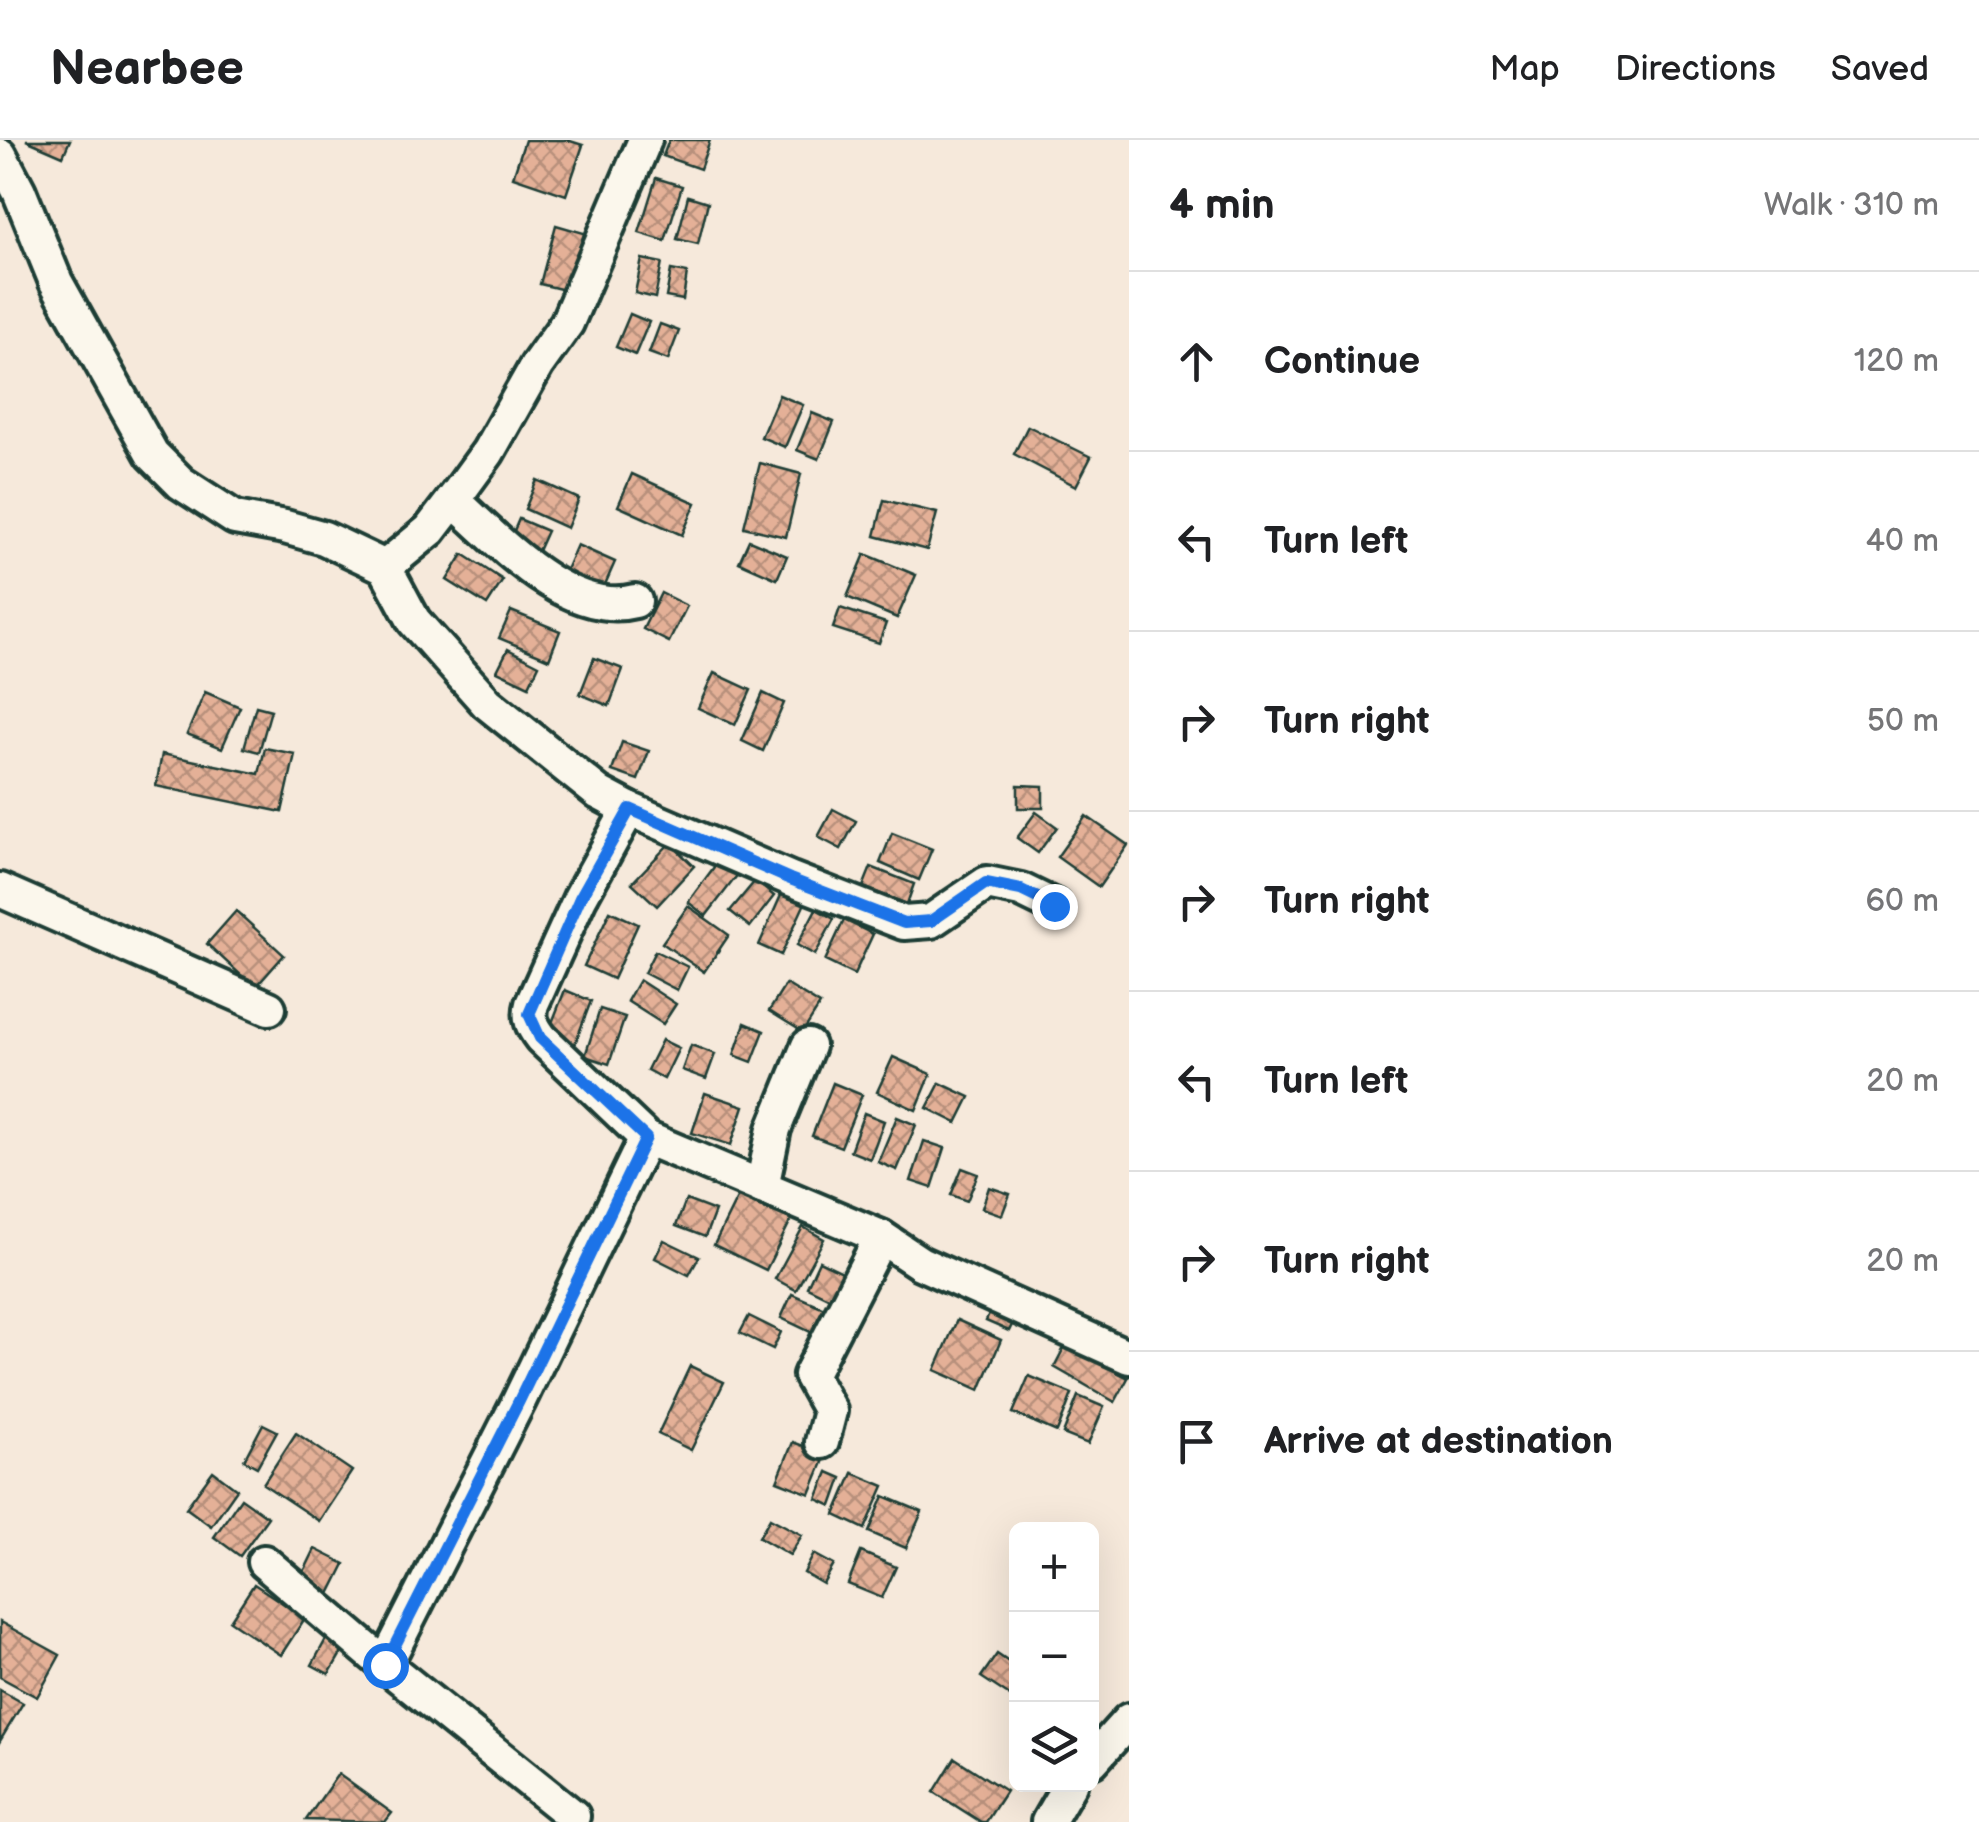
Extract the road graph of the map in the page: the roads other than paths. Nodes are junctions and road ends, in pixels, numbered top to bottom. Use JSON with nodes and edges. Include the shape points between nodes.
{"nodes":[{"id":1,"x":645,"y":140,"type":"edge"},
{"id":2,"x":0,"y":155,"type":"edge"},
{"id":3,"x":453,"y":500,"type":"junction"},
{"id":4,"x":385,"y":567,"type":"junction"},
{"id":5,"x":635,"y":602,"type":"dead end"},
{"id":6,"x":630,"y":809,"type":"junction"},
{"id":7,"x":0,"y":890,"type":"edge"},
{"id":8,"x":1054,"y":906,"type":"dead end"},
{"id":9,"x":269,"y":1008,"type":"dead end"},
{"id":10,"x":808,"y":1046,"type":"dead end"},
{"id":11,"x":646,"y":1138,"type":"junction"},
{"id":12,"x":762,"y":1187,"type":"junction"},
{"id":13,"x":881,"y":1237,"type":"junction"},
{"id":14,"x":1129,"y":1357,"type":"edge"},
{"id":15,"x":822,"y":1442,"type":"dead end"},
{"id":16,"x":264,"y":1562,"type":"dead end"},
{"id":17,"x":385,"y":1665,"type":"junction"},
{"id":18,"x":1129,"y":1720,"type":"edge"},
{"id":19,"x":1099,"y":1753,"type":"edge"},
{"id":20,"x":1065,"y":1792,"type":"edge"},
{"id":21,"x":573,"y":1816,"type":"dead end"},
{"id":22,"x":1048,"y":1822,"type":"edge"}],
"edges":[{"from":1,"to":3,"type":"street","via":[[567,323]]},
{"from":2,"to":4,"type":"street","via":[[56,282],[152,454],[235,518],[324,538]]},
{"from":3,"to":4,"type":"street","via":[[430,530]]},
{"from":3,"to":5,"type":"street","via":[[551,582],[604,604]]},
{"from":4,"to":6,"type":"street","via":[[414,621],[487,702],[599,794]]},
{"from":6,"to":8,"type":"street","via":[[904,923],[931,921],[986,883]]},
{"from":6,"to":11,"type":"street","via":[[580,898],[529,1014],[540,1038]]},
{"from":7,"to":9,"type":"street"},
{"from":10,"to":12,"type":"street","via":[[774,1129]]},
{"from":11,"to":12,"type":"street"},
{"from":11,"to":17,"type":"street"},
{"from":12,"to":13,"type":"street"},
{"from":13,"to":14,"type":"street","via":[[920,1263]]},
{"from":13,"to":15,"type":"street","via":[[810,1375],[830,1411]]},
{"from":16,"to":17,"type":"street"},
{"from":17,"to":21,"type":"street"},
{"from":18,"to":19,"type":"street"},
{"from":20,"to":22,"type":"street"}]}
